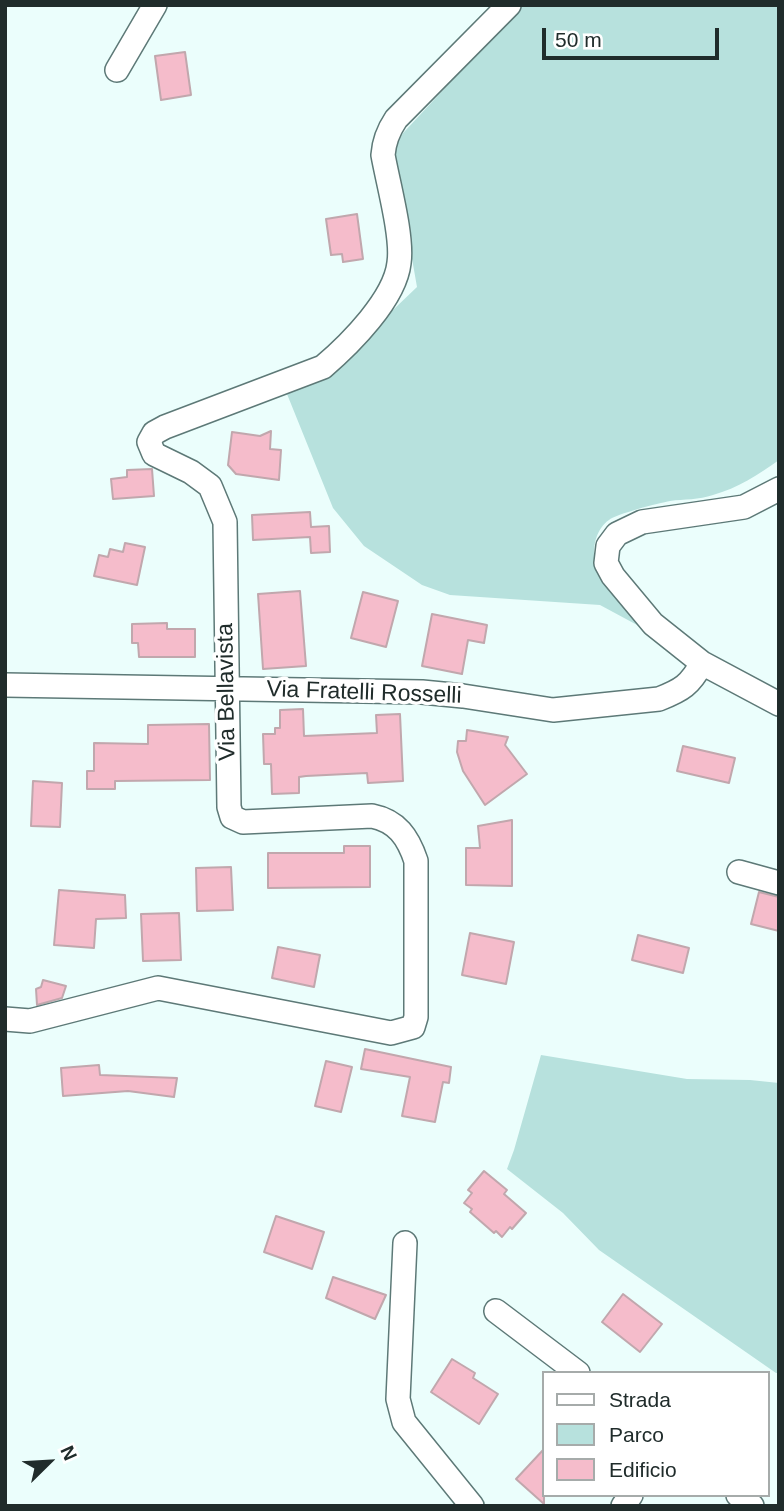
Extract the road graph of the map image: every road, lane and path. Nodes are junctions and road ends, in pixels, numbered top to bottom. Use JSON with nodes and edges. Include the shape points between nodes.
{"nodes":[{"id":1,"x":155,"y":5,"type":"edge"},
{"id":2,"x":509,"y":5,"type":"edge"},
{"id":3,"x":117,"y":70,"type":"dead end"},
{"id":4,"x":778,"y":490,"type":"edge"},
{"id":5,"x":702,"y":663,"type":"junction"},
{"id":6,"x":5,"y":685,"type":"edge"},
{"id":7,"x":226,"y":688,"type":"junction"},
{"id":8,"x":779,"y":704,"type":"edge"},
{"id":9,"x":739,"y":872,"type":"dead end"},
{"id":10,"x":779,"y":883,"type":"edge"},
{"id":11,"x":5,"y":1019,"type":"edge"},
{"id":12,"x":405,"y":1243,"type":"dead end"},
{"id":13,"x":496,"y":1311,"type":"dead end"},
{"id":14,"x":575,"y":1371,"type":"edge"},
{"id":15,"x":472,"y":1506,"type":"edge"}],
"edges":[{"from":1,"to":3,"type":"street"},
{"from":2,"to":7,"type":"street","name":"Via Bellavista","via":[[389,130],[383,155],[400,262],[395,282],[381,304],[343,351],[323,367],[165,426],[149,442],[155,454],[210,486],[225,523]]},
{"from":4,"to":5,"type":"street","via":[[744,506],[642,522],[617,534],[608,546],[606,563],[613,576],[653,624]]},
{"from":5,"to":7,"type":"street","name":"Via Fratelli Rosselli","via":[[692,681],[659,699],[553,710],[422,692]]},
{"from":5,"to":8,"type":"street"},
{"from":6,"to":7,"type":"street","name":"Via Fratelli Rosselli"},
{"from":7,"to":11,"type":"street","name":"Via Bellavista","via":[[232,817],[243,822],[372,816],[388,819],[411,846],[416,861],[413,1027],[391,1033],[158,988],[30,1021]]},
{"from":9,"to":10,"type":"street"},
{"from":12,"to":15,"type":"street","via":[[398,1399],[404,1422]]},
{"from":13,"to":14,"type":"street"}]}
